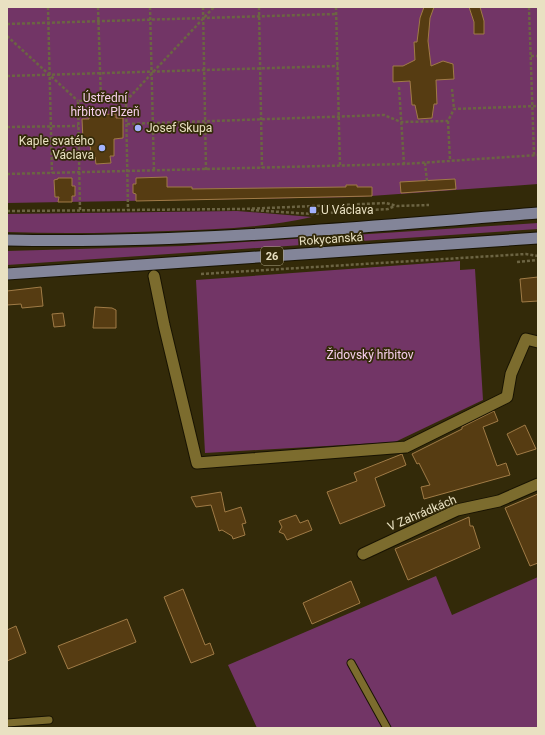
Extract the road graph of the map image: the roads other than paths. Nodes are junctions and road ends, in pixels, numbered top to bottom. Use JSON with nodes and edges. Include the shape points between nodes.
{"nodes":[{"id":1,"x":538,"y":214,"type":"edge"},
{"id":2,"x":538,"y":238,"type":"edge"},
{"id":3,"x":7,"y":240,"type":"edge"},
{"id":4,"x":7,"y":274,"type":"edge"},
{"id":5,"x":154,"y":276,"type":"dead end"},
{"id":6,"x":538,"y":342,"type":"edge"},
{"id":7,"x":538,"y":484,"type":"edge"},
{"id":8,"x":363,"y":554,"type":"dead end"},
{"id":9,"x":351,"y":663,"type":"dead end"},
{"id":10,"x":49,"y":720,"type":"dead end"},
{"id":11,"x":7,"y":723,"type":"edge"},
{"id":12,"x":387,"y":728,"type":"edge"}],
"edges":[{"from":1,"to":3,"type":"main road","name":"Rokycanská","number":"26","via":[[176,240]]},
{"from":2,"to":4,"type":"main road","name":"Rokycanská","number":"26"},
{"from":5,"to":6,"type":"street","via":[[197,463],[406,447],[507,397],[511,374],[526,339]]},
{"from":7,"to":8,"type":"street","name":"V Zahrádkách","via":[[499,501],[457,510]]},
{"from":9,"to":12,"type":"lane"},
{"from":10,"to":11,"type":"lane"}]}
